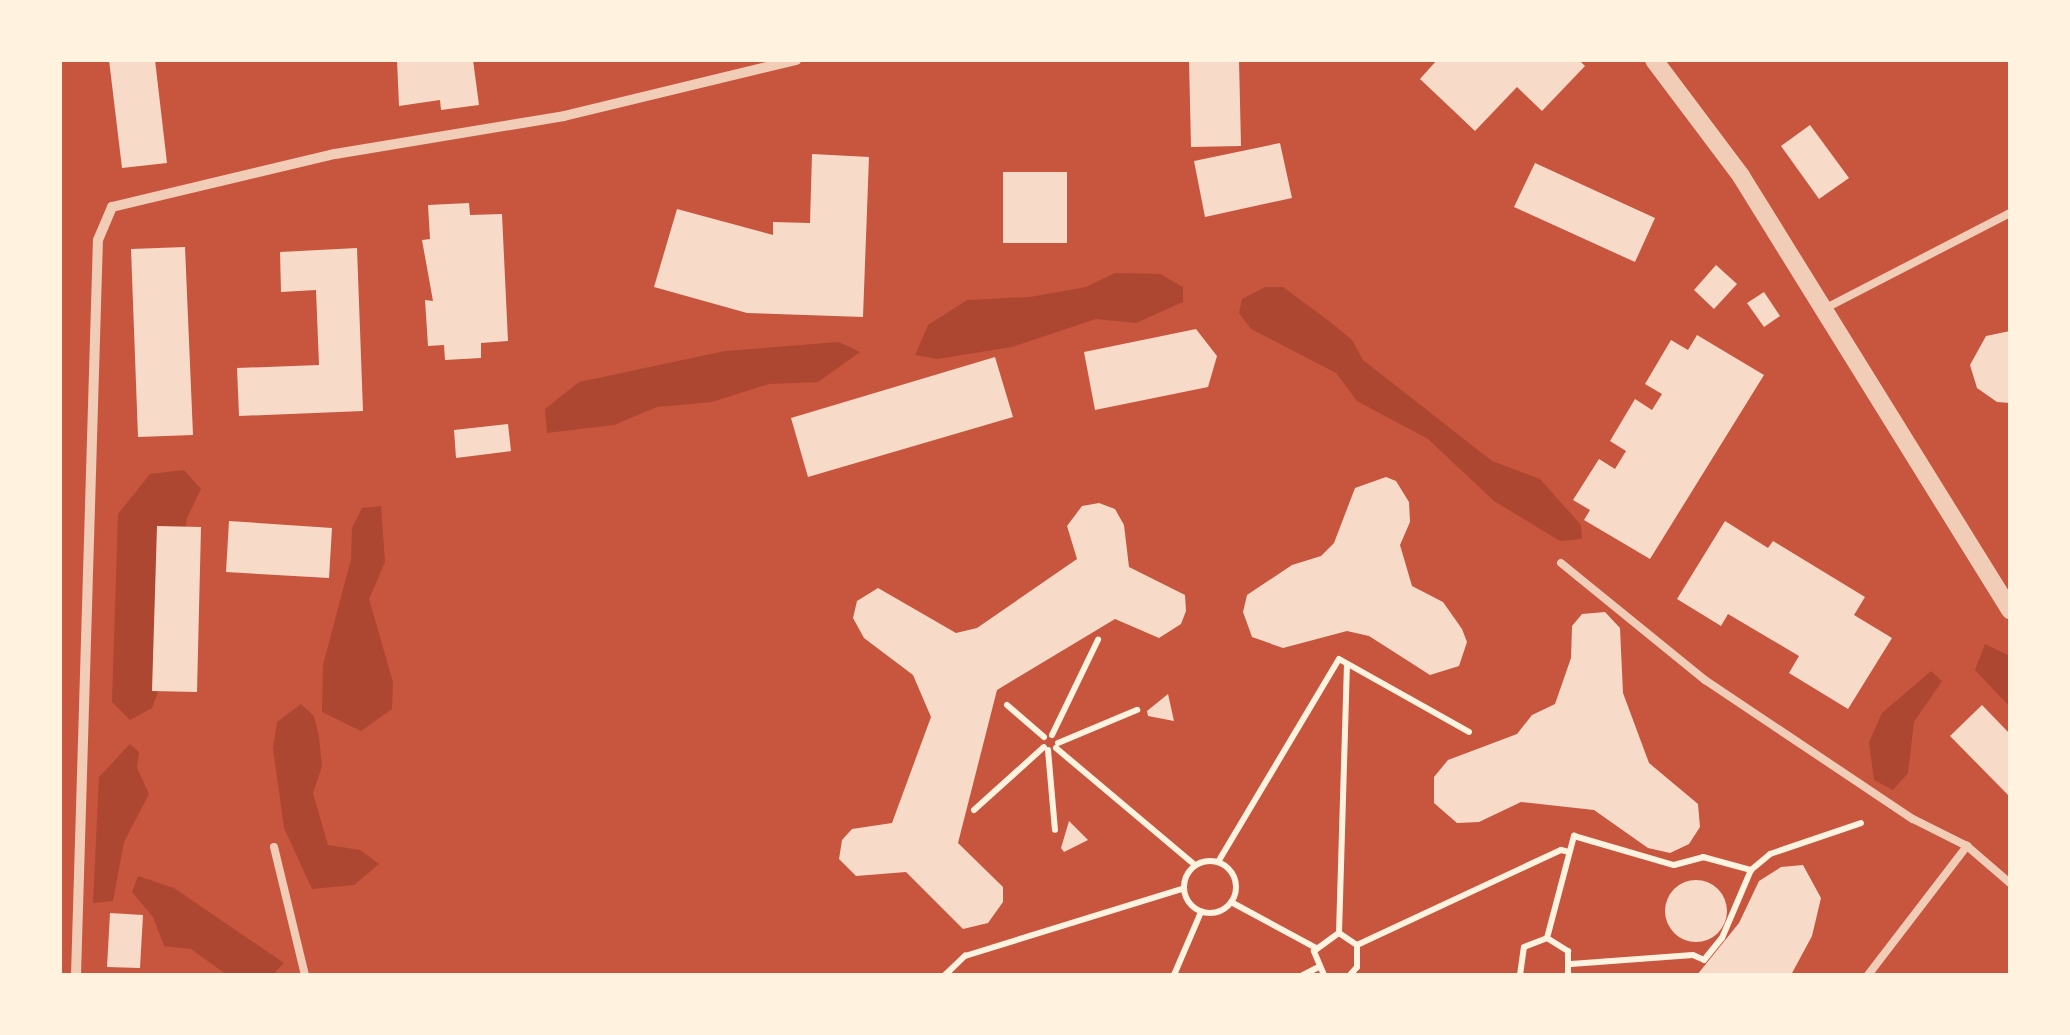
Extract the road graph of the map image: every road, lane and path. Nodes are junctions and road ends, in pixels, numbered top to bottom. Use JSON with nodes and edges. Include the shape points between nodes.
{"nodes":[{"id":1,"x":796,"y":60,"type":"edge"},
{"id":2,"x":1654,"y":60,"type":"edge"},
{"id":3,"x":2010,"y":213,"type":"edge"},
{"id":4,"x":1820,"y":312,"type":"junction"},
{"id":5,"x":1561,"y":564,"type":"dead end"},
{"id":6,"x":2010,"y":610,"type":"edge"},
{"id":7,"x":1098,"y":640,"type":"dead end"},
{"id":8,"x":1347,"y":665,"type":"junction"},
{"id":9,"x":1006,"y":705,"type":"dead end"},
{"id":10,"x":1137,"y":710,"type":"dead end"},
{"id":11,"x":1469,"y":732,"type":"dead end"},
{"id":12,"x":1048,"y":736,"type":"junction"},
{"id":13,"x":1052,"y":747,"type":"junction"},
{"id":14,"x":1891,"y":804,"type":"junction"},
{"id":15,"x":974,"y":810,"type":"dead end"},
{"id":16,"x":1055,"y":830,"type":"dead end"},
{"id":17,"x":1968,"y":846,"type":"junction"},
{"id":18,"x":274,"y":847,"type":"dead end"},
{"id":19,"x":1570,"y":852,"type":"junction"},
{"id":20,"x":1218,"y":862,"type":"junction"},
{"id":21,"x":1195,"y":865,"type":"junction"},
{"id":22,"x":1751,"y":870,"type":"junction"},
{"id":23,"x":2010,"y":883,"type":"edge"},
{"id":24,"x":1184,"y":888,"type":"junction"},
{"id":25,"x":1232,"y":902,"type":"junction"},
{"id":26,"x":1201,"y":912,"type":"junction"},
{"id":27,"x":1339,"y":933,"type":"junction"},
{"id":28,"x":1547,"y":938,"type":"junction"},
{"id":29,"x":1356,"y":945,"type":"junction"},
{"id":30,"x":1316,"y":948,"type":"junction"},
{"id":31,"x":1571,"y":964,"type":"junction"},
{"id":32,"x":1317,"y":968,"type":"junction"},
{"id":33,"x":76,"y":975,"type":"edge"},
{"id":34,"x":305,"y":975,"type":"edge"},
{"id":35,"x":945,"y":975,"type":"edge"},
{"id":36,"x":1174,"y":975,"type":"edge"},
{"id":37,"x":1303,"y":975,"type":"edge"},
{"id":38,"x":1324,"y":975,"type":"edge"},
{"id":39,"x":1350,"y":975,"type":"edge"},
{"id":40,"x":1520,"y":975,"type":"edge"},
{"id":41,"x":1568,"y":975,"type":"edge"},
{"id":42,"x":1868,"y":975,"type":"edge"}],
"edges":[{"from":1,"to":33,"type":"street","via":[[564,116],[334,154],[112,207],[98,240]]},
{"from":2,"to":4,"type":"street","via":[[1741,176]]},
{"from":3,"to":4,"type":"lane"},
{"from":4,"to":6,"type":"street"},
{"from":5,"to":14,"type":"lane","via":[[1705,680]]},
{"from":7,"to":12,"type":"path"},
{"from":8,"to":11,"type":"path"},
{"from":8,"to":20,"type":"path","via":[[1339,659]]},
{"from":8,"to":27,"type":"path"},
{"from":9,"to":12,"type":"path"},
{"from":10,"to":13,"type":"path"},
{"from":12,"to":13,"type":"path"},
{"from":12,"to":13,"type":"path"},
{"from":13,"to":15,"type":"path"},
{"from":13,"to":16,"type":"path"},
{"from":13,"to":21,"type":"path"},
{"from":14,"to":17,"type":"lane"},
{"from":14,"to":22,"type":"path","via":[[1875,818],[1770,854]]},
{"from":17,"to":23,"type":"lane"},
{"from":17,"to":42,"type":"lane"},
{"from":18,"to":34,"type":"lane"},
{"from":19,"to":22,"type":"path","via":[[1574,836],[1674,865],[1702,858]]},
{"from":19,"to":28,"type":"path"},
{"from":19,"to":29,"type":"path","via":[[1561,850]]},
{"from":20,"to":21,"type":"path"},
{"from":20,"to":25,"type":"path","via":[[1234,874]]},
{"from":21,"to":24,"type":"path"},
{"from":22,"to":31,"type":"path","via":[[1722,938],[1704,960],[1693,955]]},
{"from":24,"to":26,"type":"path"},
{"from":24,"to":35,"type":"path","via":[[964,956]]},
{"from":25,"to":26,"type":"path"},
{"from":25,"to":30,"type":"path"},
{"from":26,"to":36,"type":"path"},
{"from":27,"to":29,"type":"path"},
{"from":27,"to":30,"type":"path"},
{"from":28,"to":31,"type":"path","via":[[1568,951]]},
{"from":28,"to":40,"type":"path","via":[[1524,947]]},
{"from":29,"to":39,"type":"path","via":[[1357,967]]},
{"from":30,"to":32,"type":"path"},
{"from":31,"to":41,"type":"path"},
{"from":32,"to":37,"type":"path"},
{"from":32,"to":38,"type":"path"}]}
